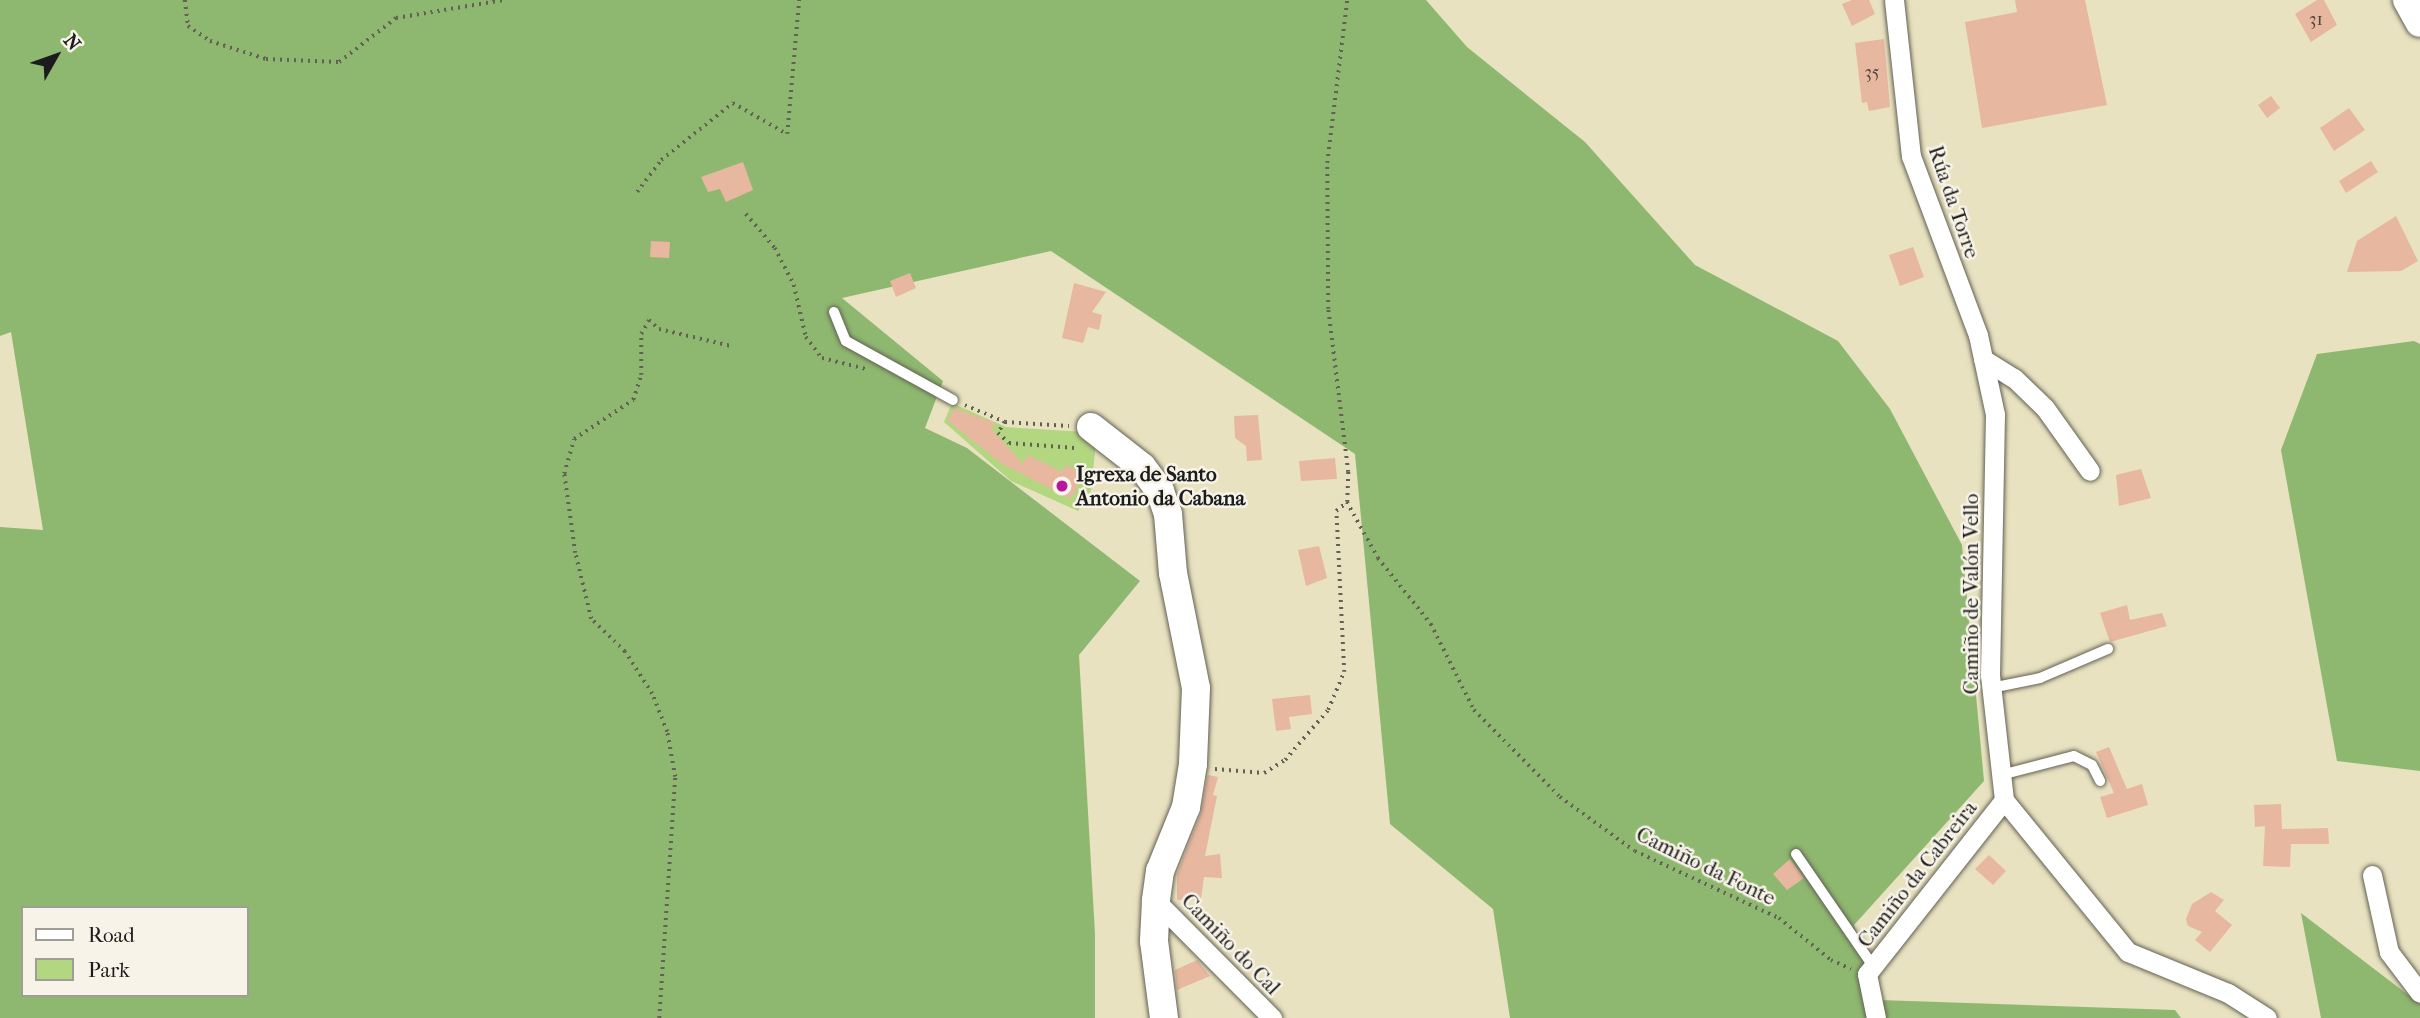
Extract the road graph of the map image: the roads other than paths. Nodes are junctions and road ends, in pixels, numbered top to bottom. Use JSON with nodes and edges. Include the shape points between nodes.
{"nodes":[{"id":1,"x":1894,"y":0,"type":"edge"},
{"id":2,"x":2407,"y":0,"type":"edge"},
{"id":3,"x":2420,"y":23,"type":"edge"},
{"id":4,"x":834,"y":312,"type":"dead end"},
{"id":5,"x":1983,"y":359,"type":"junction"},
{"id":6,"x":953,"y":400,"type":"dead end"},
{"id":7,"x":1995,"y":414,"type":"joint"},
{"id":8,"x":1083,"y":438,"type":"road end"},
{"id":9,"x":2090,"y":471,"type":"dead end"},
{"id":10,"x":2108,"y":649,"type":"dead end"},
{"id":11,"x":1992,"y":688,"type":"junction"},
{"id":12,"x":2001,"y":775,"type":"junction"},
{"id":13,"x":2099,"y":781,"type":"dead end"},
{"id":14,"x":2004,"y":800,"type":"junction"},
{"id":15,"x":1796,"y":854,"type":"dead end"},
{"id":16,"x":2372,"y":875,"type":"dead end"},
{"id":17,"x":1156,"y":901,"type":"junction"},
{"id":18,"x":1870,"y":970,"type":"junction"},
{"id":19,"x":2420,"y":993,"type":"edge"},
{"id":20,"x":1164,"y":1018,"type":"edge"},
{"id":21,"x":1272,"y":1018,"type":"edge"},
{"id":22,"x":1876,"y":1018,"type":"edge"},
{"id":23,"x":2267,"y":1018,"type":"edge"}],
"edges":[{"from":1,"to":5,"type":"street","name":"Rúa da Torre","via":[[1911,156]]},
{"from":2,"to":3,"type":"street"},
{"from":4,"to":6,"type":"lane","via":[[846,341]]},
{"from":5,"to":7,"type":"street","name":"Rúa da Torre"},
{"from":5,"to":9,"type":"street","via":[[2014,378],[2045,408]]},
{"from":7,"to":11,"type":"street","name":"Camiño de Valón Vello"},
{"from":8,"to":17,"type":"street","via":[[1142,467],[1160,491],[1168,514],[1173,573],[1196,688],[1186,807],[1160,871]]},
{"from":10,"to":11,"type":"lane","via":[[2040,678]]},
{"from":11,"to":12,"type":"street","name":"Camiño de Valón Vello"},
{"from":12,"to":13,"type":"lane","via":[[2074,756],[2092,765]]},
{"from":12,"to":14,"type":"street","name":"Camiño de Valón Vello"},
{"from":14,"to":18,"type":"street","name":"Camiño da Cabreira"},
{"from":14,"to":23,"type":"street","via":[[2128,952],[2228,993]]},
{"from":15,"to":18,"type":"lane"},
{"from":16,"to":19,"type":"street","via":[[2389,952]]},
{"from":17,"to":20,"type":"street","via":[[1154,941]]},
{"from":17,"to":21,"type":"street","name":"Camiño do Cal"},
{"from":18,"to":22,"type":"street","name":"Camiño da Cabreira"}]}
